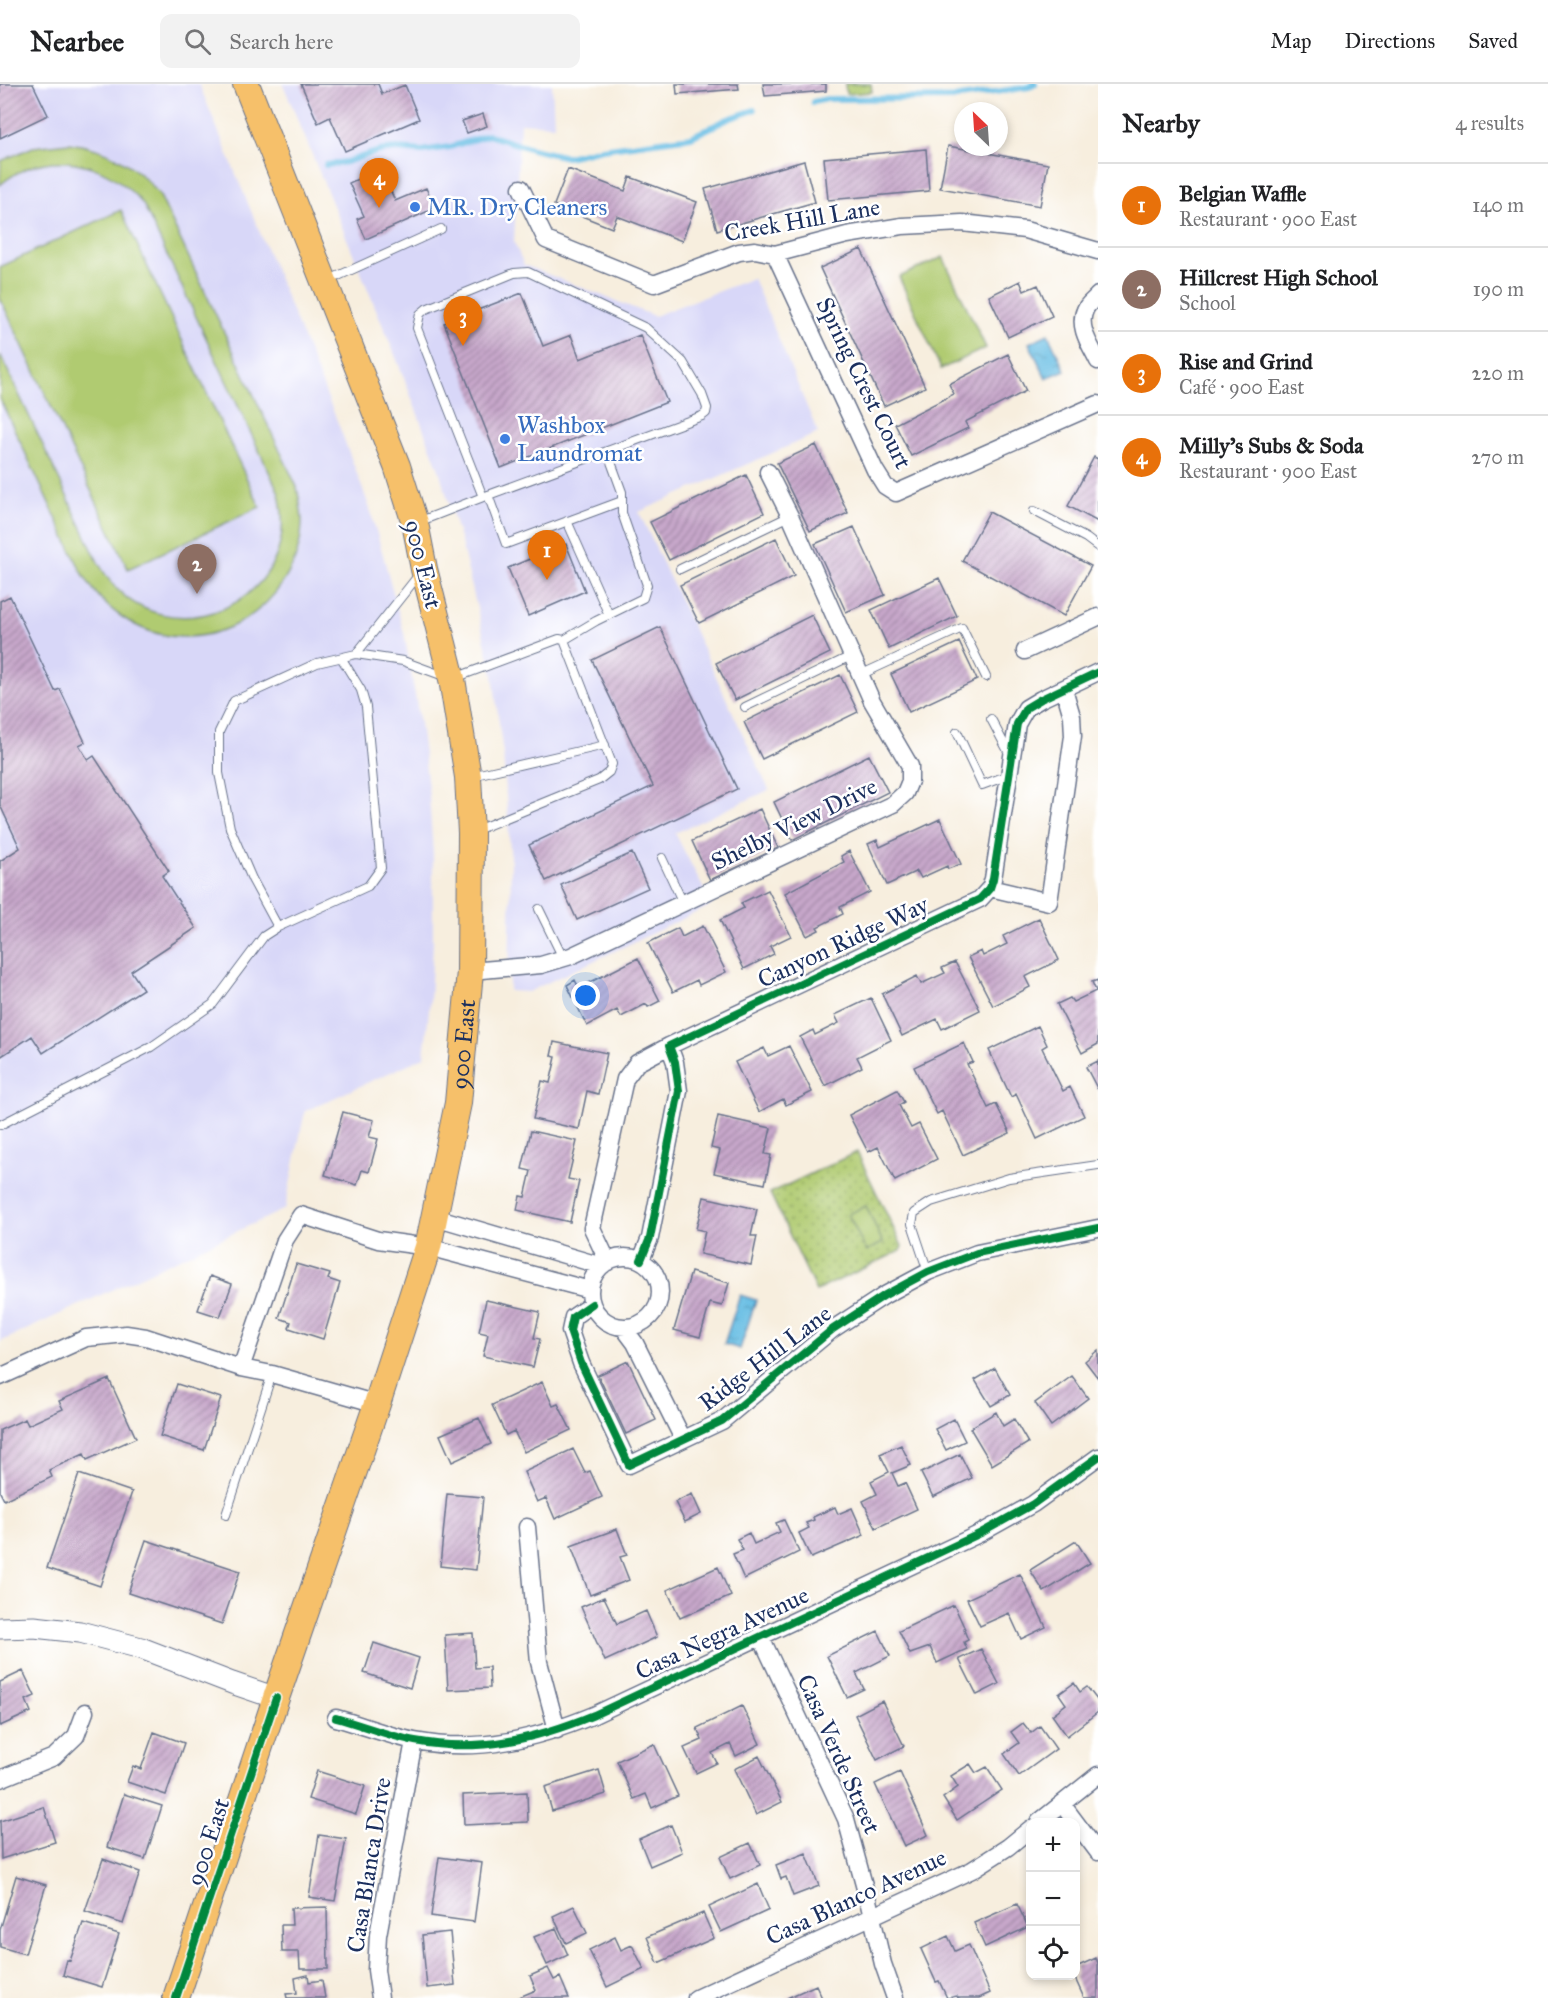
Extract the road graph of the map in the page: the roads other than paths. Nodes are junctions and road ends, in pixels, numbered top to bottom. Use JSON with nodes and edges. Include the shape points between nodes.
{"nodes":[{"id":1,"x":246,"y":84,"type":"edge"},
{"id":2,"x":521,"y":188,"type":"dead end"},
{"id":3,"x":441,"y":229,"type":"dead end"},
{"id":4,"x":1098,"y":250,"type":"edge"},
{"id":5,"x":775,"y":254,"type":"junction"},
{"id":6,"x":324,"y":283,"type":"junction"},
{"id":7,"x":1098,"y":295,"type":"edge"},
{"id":8,"x":1098,"y":361,"type":"edge"},
{"id":9,"x":1098,"y":404,"type":"edge"},
{"id":10,"x":607,"y":451,"type":"junction"},
{"id":11,"x":768,"y":472,"type":"dead end"},
{"id":12,"x":486,"y":496,"type":"junction"},
{"id":13,"x":622,"y":501,"type":"junction"},
{"id":14,"x":1034,"y":511,"type":"dead end"},
{"id":15,"x":789,"y":516,"type":"junction"},
{"id":16,"x":567,"y":521,"type":"junction"},
{"id":17,"x":415,"y":523,"type":"junction"},
{"id":18,"x":1098,"y":547,"type":"edge"},
{"id":19,"x":424,"y":569,"type":"junction"},
{"id":20,"x":680,"y":569,"type":"dead end"},
{"id":21,"x":609,"y":615,"type":"junction"},
{"id":22,"x":1098,"y":617,"type":"edge"},
{"id":23,"x":564,"y":640,"type":"junction"},
{"id":24,"x":1025,"y":651,"type":"dead end"},
{"id":25,"x":356,"y":654,"type":"junction"},
{"id":26,"x":851,"y":656,"type":"junction"},
{"id":27,"x":342,"y":659,"type":"junction"},
{"id":28,"x":1098,"y":672,"type":"edge"},
{"id":29,"x":860,"y":675,"type":"junction"},
{"id":30,"x":986,"y":677,"type":"dead end"},
{"id":31,"x":452,"y":679,"type":"junction"},
{"id":32,"x":1064,"y":689,"type":"junction"},
{"id":33,"x":745,"y":707,"type":"dead end"},
{"id":34,"x":991,"y":719,"type":"dead end"},
{"id":35,"x":957,"y":732,"type":"dead end"},
{"id":36,"x":605,"y":745,"type":"junction"},
{"id":37,"x":1010,"y":766,"type":"junction"},
{"id":38,"x":468,"y":777,"type":"junction"},
{"id":39,"x":471,"y":833,"type":"junction"},
{"id":40,"x":663,"y":858,"type":"dead end"},
{"id":41,"x":990,"y":888,"type":"junction"},
{"id":42,"x":683,"y":903,"type":"junction"},
{"id":43,"x":540,"y":909,"type":"dead end"},
{"id":44,"x":278,"y":927,"type":"junction"},
{"id":45,"x":562,"y":958,"type":"junction"},
{"id":46,"x":470,"y":971,"type":"junction"},
{"id":47,"x":669,"y":1046,"type":"junction"},
{"id":48,"x":0,"y":1125,"type":"edge"},
{"id":49,"x":1098,"y":1166,"type":"edge"},
{"id":50,"x":435,"y":1217,"type":"junction"},
{"id":51,"x":1098,"y":1228,"type":"edge"},
{"id":52,"x":428,"y":1247,"type":"junction"},
{"id":53,"x":641,"y":1260,"type":"junction"},
{"id":54,"x":605,"y":1264,"type":"junction"},
{"id":55,"x":928,"y":1272,"type":"junction"},
{"id":56,"x":591,"y":1297,"type":"junction"},
{"id":57,"x":623,"y":1327,"type":"junction"},
{"id":58,"x":241,"y":1368,"type":"junction"},
{"id":59,"x":272,"y":1374,"type":"junction"},
{"id":60,"x":0,"y":1377,"type":"edge"},
{"id":61,"x":377,"y":1404,"type":"junction"},
{"id":62,"x":683,"y":1438,"type":"junction"},
{"id":63,"x":1098,"y":1457,"type":"edge"},
{"id":64,"x":226,"y":1515,"type":"dead end"},
{"id":65,"x":527,"y":1527,"type":"dead end"},
{"id":66,"x":0,"y":1628,"type":"edge"},
{"id":67,"x":760,"y":1635,"type":"junction"},
{"id":68,"x":276,"y":1698,"type":"junction"},
{"id":69,"x":85,"y":1712,"type":"dead end"},
{"id":70,"x":336,"y":1718,"type":"dead end"},
{"id":71,"x":557,"y":1730,"type":"junction"},
{"id":72,"x":414,"y":1741,"type":"junction"},
{"id":73,"x":1098,"y":1775,"type":"edge"},
{"id":74,"x":0,"y":1779,"type":"edge"},
{"id":75,"x":1062,"y":1804,"type":"junction"},
{"id":76,"x":1044,"y":1818,"type":"edge"},
{"id":77,"x":1026,"y":1832,"type":"edge"},
{"id":78,"x":1098,"y":1852,"type":"edge"},
{"id":79,"x":872,"y":1916,"type":"junction"},
{"id":80,"x":176,"y":1998,"type":"edge"},
{"id":81,"x":380,"y":1998,"type":"edge"},
{"id":82,"x":696,"y":1998,"type":"edge"},
{"id":83,"x":895,"y":1998,"type":"edge"}],
"edges":[{"from":1,"to":6,"type":"main road","name":"900 East"},
{"from":2,"to":5,"type":"street","name":"Creek Hill Lane","via":[[546,240],[654,285],[739,252]]},
{"from":3,"to":6,"type":"lane"},
{"from":4,"to":5,"type":"street","name":"Creek Hill Lane","via":[[1025,230],[962,223],[902,226]]},
{"from":5,"to":9,"type":"street","name":"Spring Crest Court","via":[[875,470],[885,486],[896,493]]},
{"from":6,"to":17,"type":"main road","name":"900 East","via":[[398,466]]},
{"from":7,"to":8,"type":"street","via":[[1085,308],[1082,320]]},
{"from":10,"to":12,"type":"lane"},
{"from":10,"to":12,"type":"lane","via":[[706,413],[702,394],[683,362],[646,328],[541,277],[528,272],[514,273],[426,309],[420,314],[417,328]]},
{"from":10,"to":13,"type":"lane"},
{"from":11,"to":15,"type":"street","name":"Shelby View Drive"},
{"from":12,"to":16,"type":"lane","via":[[506,544]]},
{"from":12,"to":17,"type":"lane"},
{"from":13,"to":16,"type":"lane"},
{"from":13,"to":21,"type":"lane","via":[[622,513],[647,585],[643,598]]},
{"from":14,"to":18,"type":"lane"},
{"from":15,"to":20,"type":"lane"},
{"from":15,"to":26,"type":"street","name":"Shelby View Drive"},
{"from":16,"to":21,"type":"lane"},
{"from":17,"to":19,"type":"main road","name":"900 East"},
{"from":19,"to":25,"type":"lane"},
{"from":19,"to":31,"type":"main road","name":"900 East"},
{"from":21,"to":23,"type":"lane"},
{"from":22,"to":24,"type":"street"},
{"from":23,"to":31,"type":"lane","via":[[552,641]]},
{"from":23,"to":36,"type":"lane"},
{"from":25,"to":27,"type":"lane"},
{"from":25,"to":31,"type":"lane","via":[[403,661]]},
{"from":26,"to":29,"type":"street","name":"Shelby View Drive"},
{"from":26,"to":33,"type":"lane"},
{"from":27,"to":44,"type":"lane","via":[[366,707],[381,868],[368,886]]},
{"from":27,"to":44,"type":"lane","via":[[317,663],[234,701],[219,732],[219,773],[230,828]]},
{"from":28,"to":32,"type":"street"},
{"from":29,"to":30,"type":"lane","via":[[962,628]]},
{"from":29,"to":42,"type":"street","name":"Shelby View Drive","via":[[910,766],[905,794],[893,804]]},
{"from":31,"to":38,"type":"main road","name":"900 East"},
{"from":32,"to":37,"type":"street","via":[[1026,708],[1017,724]]},
{"from":32,"to":41,"type":"street","via":[[1073,736],[1049,902]]},
{"from":34,"to":37,"type":"lane"},
{"from":35,"to":37,"type":"lane","via":[[982,785]]},
{"from":36,"to":38,"type":"lane"},
{"from":36,"to":39,"type":"lane","via":[[612,764],[599,780]]},
{"from":37,"to":41,"type":"street"},
{"from":38,"to":39,"type":"main road","name":"900 East"},
{"from":39,"to":46,"type":"main road","name":"900 East"},
{"from":40,"to":42,"type":"lane"},
{"from":41,"to":47,"type":"street","name":"Canyon Ridge Way","via":[[980,899]]},
{"from":42,"to":45,"type":"street","name":"Shelby View Drive"},
{"from":43,"to":45,"type":"lane"},
{"from":44,"to":48,"type":"lane","via":[[264,936],[213,1004],[151,1047]]},
{"from":45,"to":46,"type":"street","name":"Shelby View Drive","via":[[541,965]]},
{"from":46,"to":50,"type":"main road","name":"900 East","via":[[458,1104]]},
{"from":47,"to":53,"type":"street","via":[[679,1091],[650,1238]]},
{"from":47,"to":54,"type":"street","name":"Canyon Ridge Way","via":[[637,1063],[625,1079],[592,1228]]},
{"from":49,"to":55,"type":"lane","via":[[1009,1178],[931,1202],[915,1213],[912,1224]]},
{"from":50,"to":52,"type":"main road","name":"900 East"},
{"from":50,"to":54,"type":"street"},
{"from":51,"to":55,"type":"street","name":"Ridge Hill Lane","via":[[977,1253]]},
{"from":52,"to":56,"type":"street"},
{"from":52,"to":58,"type":"street","via":[[378,1240],[302,1215],[285,1240]]},
{"from":52,"to":61,"type":"main road","name":"900 East"},
{"from":53,"to":54,"type":"street","via":[[627,1257]]},
{"from":53,"to":57,"type":"street","via":[[652,1269],[661,1294],[649,1318]]},
{"from":54,"to":56,"type":"street","via":[[594,1277]]},
{"from":55,"to":62,"type":"street","name":"Ridge Hill Lane","via":[[833,1329],[722,1421]]},
{"from":56,"to":57,"type":"street","via":[[599,1316]]},
{"from":56,"to":62,"type":"street","name":"Ridge Hill Lane","via":[[573,1317],[570,1331],[629,1464]]},
{"from":57,"to":62,"type":"street","name":"Ridge Hill Lane"},
{"from":58,"to":59,"type":"street"},
{"from":58,"to":60,"type":"street","via":[[126,1334],[86,1338]]},
{"from":59,"to":61,"type":"street"},
{"from":59,"to":64,"type":"lane"},
{"from":61,"to":68,"type":"main road","name":"900 East"},
{"from":63,"to":67,"type":"street","name":"Casa Negra Avenue","via":[[1033,1504],[981,1533]]},
{"from":65,"to":71,"type":"street","via":[[538,1653]]},
{"from":66,"to":68,"type":"street","via":[[80,1632],[141,1648]]},
{"from":67,"to":71,"type":"street","name":"Casa Negra Avenue"},
{"from":67,"to":79,"type":"street","name":"Casa Verde Street","via":[[846,1819]]},
{"from":68,"to":80,"type":"main road","name":"900 East"},
{"from":69,"to":74,"type":"street","via":[[76,1736],[54,1757]]},
{"from":70,"to":72,"type":"street","name":"Casa Negra Avenue"},
{"from":71,"to":72,"type":"street","name":"Casa Negra Avenue","via":[[479,1745]]},
{"from":72,"to":81,"type":"street","name":"Casa Blanca Drive","via":[[378,1935],[376,1970]]},
{"from":73,"to":75,"type":"street"},
{"from":75,"to":76,"type":"street"},
{"from":75,"to":78,"type":"street"},
{"from":77,"to":79,"type":"street","name":"Casa Blanco Avenue","via":[[972,1870]]},
{"from":79,"to":82,"type":"street","name":"Casa Blanco Avenue"},
{"from":79,"to":83,"type":"street","name":"Casa Verde Street"}]}
